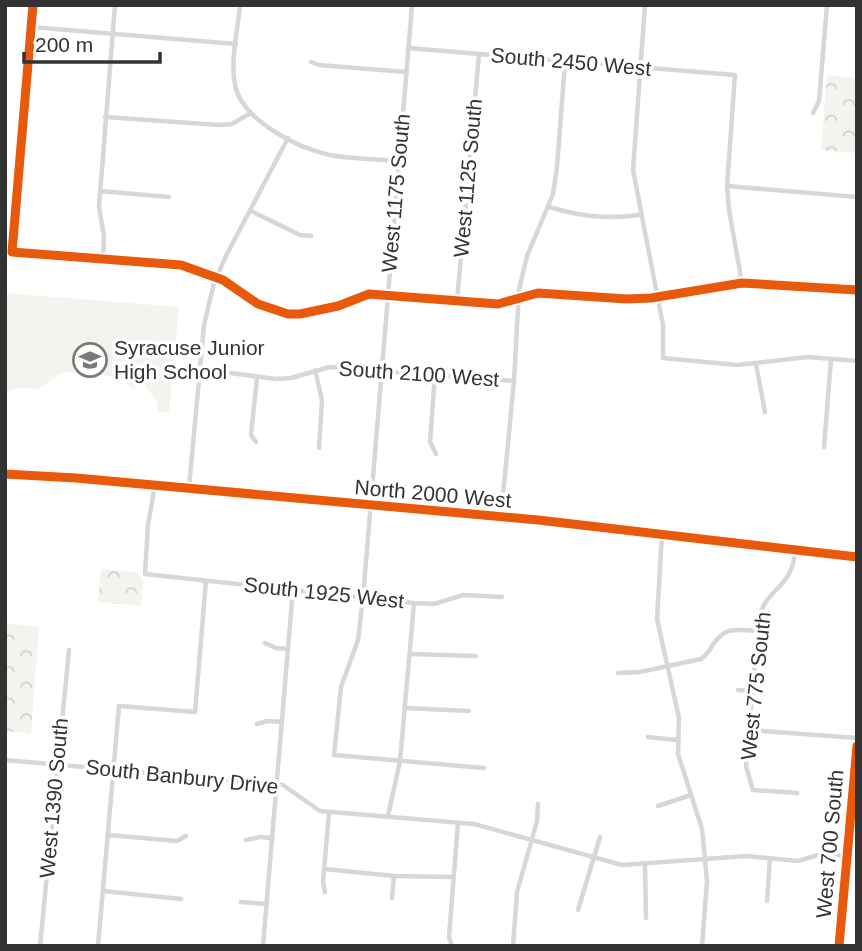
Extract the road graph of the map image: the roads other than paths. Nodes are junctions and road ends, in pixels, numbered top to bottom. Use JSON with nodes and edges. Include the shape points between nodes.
{"nodes":[{"id":1,"x":33,"y":5,"type":"edge"},
{"id":2,"x":115,"y":5,"type":"edge"},
{"id":3,"x":240,"y":5,"type":"edge"},
{"id":4,"x":412,"y":5,"type":"edge"},
{"id":5,"x":645,"y":5,"type":"edge"},
{"id":6,"x":827,"y":5,"type":"edge"},
{"id":7,"x":32,"y":27,"type":"junction"},
{"id":8,"x":112,"y":34,"type":"junction"},
{"id":9,"x":236,"y":44,"type":"junction"},
{"id":10,"x":408,"y":48,"type":"junction"},
{"id":11,"x":479,"y":54,"type":"junction"},
{"id":12,"x":311,"y":62,"type":"dead end"},
{"id":13,"x":565,"y":62,"type":"junction"},
{"id":14,"x":640,"y":68,"type":"junction"},
{"id":15,"x":406,"y":72,"type":"junction"},
{"id":16,"x":813,"y":113,"type":"dead end"},
{"id":17,"x":249,"y":114,"type":"junction"},
{"id":18,"x":105,"y":117,"type":"junction"},
{"id":19,"x":288,"y":138,"type":"junction"},
{"id":20,"x":399,"y":161,"type":"junction"},
{"id":21,"x":727,"y":186,"type":"junction"},
{"id":22,"x":100,"y":191,"type":"junction"},
{"id":23,"x":169,"y":197,"type":"dead end"},
{"id":24,"x":857,"y":197,"type":"edge"},
{"id":25,"x":549,"y":206,"type":"junction"},
{"id":26,"x":251,"y":211,"type":"junction"},
{"id":27,"x":640,"y":215,"type":"junction"},
{"id":28,"x":311,"y":236,"type":"dead end"},
{"id":29,"x":103,"y":260,"type":"junction"},
{"id":30,"x":217,"y":277,"type":"junction"},
{"id":31,"x":742,"y":283,"type":"junction"},
{"id":32,"x":857,"y":290,"type":"edge"},
{"id":33,"x":387,"y":295,"type":"junction"},
{"id":34,"x":658,"y":297,"type":"junction"},
{"id":35,"x":519,"y":298,"type":"junction"},
{"id":36,"x":457,"y":301,"type":"junction"},
{"id":37,"x":831,"y":359,"type":"junction"},
{"id":38,"x":857,"y":361,"type":"edge"},
{"id":39,"x":756,"y":364,"type":"junction"},
{"id":40,"x":200,"y":369,"type":"junction"},
{"id":41,"x":381,"y":369,"type":"junction"},
{"id":42,"x":315,"y":370,"type":"junction"},
{"id":43,"x":435,"y":374,"type":"junction"},
{"id":44,"x":257,"y":378,"type":"junction"},
{"id":45,"x":514,"y":381,"type":"junction"},
{"id":46,"x":765,"y":412,"type":"dead end"},
{"id":47,"x":256,"y":442,"type":"dead end"},
{"id":48,"x":824,"y":447,"type":"dead end"},
{"id":49,"x":319,"y":448,"type":"dead end"},
{"id":50,"x":436,"y":454,"type":"dead end"},
{"id":51,"x":5,"y":474,"type":"edge"},
{"id":52,"x":155,"y":485,"type":"junction"},
{"id":53,"x":189,"y":488,"type":"junction"},
{"id":54,"x":369,"y":506,"type":"junction"},
{"id":55,"x":501,"y":517,"type":"junction"},
{"id":56,"x":662,"y":534,"type":"junction"},
{"id":57,"x":795,"y":550,"type":"junction"},
{"id":58,"x":857,"y":557,"type":"edge"},
{"id":59,"x":206,"y":581,"type":"junction"},
{"id":60,"x":293,"y":589,"type":"junction"},
{"id":61,"x":502,"y":597,"type":"dead end"},
{"id":62,"x":363,"y":598,"type":"junction"},
{"id":63,"x":414,"y":603,"type":"junction"},
{"id":64,"x":758,"y":631,"type":"junction"},
{"id":65,"x":265,"y":643,"type":"dead end"},
{"id":66,"x":288,"y":649,"type":"junction"},
{"id":67,"x":69,"y":650,"type":"dead end"},
{"id":68,"x":410,"y":654,"type":"junction"},
{"id":69,"x":476,"y":656,"type":"dead end"},
{"id":70,"x":667,"y":666,"type":"junction"},
{"id":71,"x":618,"y":673,"type":"dead end"},
{"id":72,"x":737,"y":690,"type":"dead end"},
{"id":73,"x":753,"y":691,"type":"junction"},
{"id":74,"x":406,"y":708,"type":"junction"},
{"id":75,"x":469,"y":711,"type":"dead end"},
{"id":76,"x":282,"y":722,"type":"junction"},
{"id":77,"x":257,"y":724,"type":"dead end"},
{"id":78,"x":749,"y":730,"type":"junction"},
{"id":79,"x":648,"y":737,"type":"dead end"},
{"id":80,"x":857,"y":738,"type":"edge"},
{"id":81,"x":677,"y":740,"type":"junction"},
{"id":82,"x":857,"y":746,"type":"edge"},
{"id":83,"x":5,"y":760,"type":"edge"},
{"id":84,"x":400,"y":761,"type":"junction"},
{"id":85,"x":57,"y":764,"type":"junction"},
{"id":86,"x":484,"y":768,"type":"dead end"},
{"id":87,"x":111,"y":769,"type":"junction"},
{"id":88,"x":276,"y":784,"type":"junction"},
{"id":89,"x":797,"y":793,"type":"dead end"},
{"id":90,"x":691,"y":795,"type":"junction"},
{"id":91,"x":538,"y":804,"type":"dead end"},
{"id":92,"x":658,"y":806,"type":"dead end"},
{"id":93,"x":329,"y":813,"type":"junction"},
{"id":94,"x":388,"y":816,"type":"junction"},
{"id":95,"x":457,"y":823,"type":"junction"},
{"id":96,"x":108,"y":835,"type":"junction"},
{"id":97,"x":186,"y":836,"type":"dead end"},
{"id":98,"x":600,"y":837,"type":"dead end"},
{"id":99,"x":272,"y":838,"type":"junction"},
{"id":100,"x":530,"y":839,"type":"junction"},
{"id":101,"x":246,"y":840,"type":"dead end"},
{"id":102,"x":847,"y":856,"type":"junction"},
{"id":103,"x":595,"y":857,"type":"junction"},
{"id":104,"x":770,"y":858,"type":"junction"},
{"id":105,"x":704,"y":859,"type":"junction"},
{"id":106,"x":645,"y":865,"type":"junction"},
{"id":107,"x":324,"y":869,"type":"junction"},
{"id":108,"x":394,"y":876,"type":"junction"},
{"id":109,"x":452,"y":877,"type":"junction"},
{"id":110,"x":103,"y":891,"type":"junction"},
{"id":111,"x":325,"y":892,"type":"dead end"},
{"id":112,"x":392,"y":898,"type":"dead end"},
{"id":113,"x":181,"y":899,"type":"dead end"},
{"id":114,"x":767,"y":901,"type":"dead end"},
{"id":115,"x":241,"y":902,"type":"dead end"},
{"id":116,"x":267,"y":904,"type":"junction"},
{"id":117,"x":579,"y":910,"type":"dead end"},
{"id":118,"x":646,"y":918,"type":"dead end"},
{"id":119,"x":264,"y":945,"type":"edge"},
{"id":120,"x":40,"y":946,"type":"edge"},
{"id":121,"x":98,"y":946,"type":"edge"},
{"id":122,"x":452,"y":946,"type":"edge"},
{"id":123,"x":513,"y":946,"type":"edge"},
{"id":124,"x":702,"y":946,"type":"edge"},
{"id":125,"x":839,"y":946,"type":"edge"}],
"edges":[{"from":1,"to":7,"type":"street"},
{"from":2,"to":8,"type":"street"},
{"from":3,"to":9,"type":"street"},
{"from":4,"to":10,"type":"street","name":"West 1175 South"},
{"from":5,"to":14,"type":"street"},
{"from":6,"to":16,"type":"street","via":[[819,102]]},
{"from":7,"to":8,"type":"street"},
{"from":7,"to":29,"type":"street","via":[[12,252]]},
{"from":8,"to":9,"type":"street"},
{"from":8,"to":18,"type":"street"},
{"from":9,"to":17,"type":"street","via":[[235,85]]},
{"from":10,"to":11,"type":"street","name":"South 2450 West"},
{"from":10,"to":15,"type":"street","name":"West 1175 South"},
{"from":11,"to":13,"type":"street","name":"South 2450 West"},
{"from":11,"to":36,"type":"street","name":"West 1125 South"},
{"from":12,"to":15,"type":"street"},
{"from":13,"to":14,"type":"street","name":"South 2450 West"},
{"from":13,"to":25,"type":"street","via":[[557,167]]},
{"from":14,"to":21,"type":"street","name":"South 2450 West","via":[[735,75]]},
{"from":14,"to":27,"type":"street","via":[[633,170]]},
{"from":15,"to":20,"type":"street","name":"West 1175 South"},
{"from":17,"to":18,"type":"street","via":[[232,124],[219,125]]},
{"from":17,"to":19,"type":"street"},
{"from":18,"to":22,"type":"street"},
{"from":19,"to":20,"type":"street","via":[[331,155]]},
{"from":19,"to":26,"type":"street"},
{"from":20,"to":33,"type":"street","name":"West 1175 South"},
{"from":21,"to":24,"type":"street"},
{"from":21,"to":31,"type":"street"},
{"from":22,"to":23,"type":"street"},
{"from":22,"to":29,"type":"street"},
{"from":25,"to":27,"type":"street","via":[[590,218]]},
{"from":25,"to":35,"type":"street","via":[[527,256]]},
{"from":26,"to":28,"type":"street"},
{"from":26,"to":30,"type":"street"},
{"from":27,"to":34,"type":"street"},
{"from":29,"to":30,"type":"street","via":[[181,265]]},
{"from":30,"to":33,"type":"street","via":[[258,304],[288,314],[338,306],[369,294]]},
{"from":30,"to":40,"type":"street","via":[[204,325]]},
{"from":31,"to":32,"type":"street"},
{"from":31,"to":34,"type":"street"},
{"from":33,"to":36,"type":"street"},
{"from":33,"to":41,"type":"street","name":"West 1175 South"},
{"from":34,"to":35,"type":"street","via":[[538,293]]},
{"from":34,"to":39,"type":"street","via":[[663,358]]},
{"from":35,"to":36,"type":"street","via":[[498,304]]},
{"from":35,"to":45,"type":"street"},
{"from":37,"to":38,"type":"street"},
{"from":37,"to":39,"type":"street","via":[[786,358]]},
{"from":37,"to":48,"type":"street"},
{"from":39,"to":46,"type":"street"},
{"from":40,"to":44,"type":"street","name":"South 2100 West"},
{"from":40,"to":53,"type":"street"},
{"from":41,"to":42,"type":"street","name":"South 2100 West"},
{"from":41,"to":43,"type":"street","name":"South 2100 West"},
{"from":41,"to":54,"type":"street","name":"West 1175 South"},
{"from":42,"to":44,"type":"street","name":"South 2100 West","via":[[290,378]]},
{"from":42,"to":49,"type":"street","via":[[322,400]]},
{"from":43,"to":45,"type":"street","name":"South 2100 West"},
{"from":43,"to":50,"type":"street","via":[[430,442]]},
{"from":44,"to":47,"type":"street","via":[[251,435]]},
{"from":45,"to":55,"type":"street"},
{"from":51,"to":52,"type":"main road","name":"North 2000 West"},
{"from":52,"to":53,"type":"main road","name":"North 2000 West"},
{"from":52,"to":59,"type":"street","name":"South 1925 West","via":[[145,574]]},
{"from":53,"to":54,"type":"main road","name":"North 2000 West"},
{"from":54,"to":55,"type":"main road","name":"North 2000 West"},
{"from":54,"to":62,"type":"street","name":"West 1175 South"},
{"from":55,"to":56,"type":"main road","name":"North 2000 West"},
{"from":56,"to":57,"type":"main road","name":"North 2000 West"},
{"from":56,"to":70,"type":"street","via":[[656,609]]},
{"from":57,"to":58,"type":"main road","name":"North 2000 West"},
{"from":57,"to":64,"type":"street","name":"West 775 South","via":[[788,578],[762,607]]},
{"from":59,"to":60,"type":"street","name":"South 1925 West"},
{"from":59,"to":87,"type":"street","via":[[195,712],[119,706]]},
{"from":60,"to":62,"type":"street","name":"South 1925 West"},
{"from":60,"to":66,"type":"street"},
{"from":61,"to":63,"type":"street","name":"South 1925 West","via":[[463,595],[434,604]]},
{"from":62,"to":63,"type":"street","name":"South 1925 West"},
{"from":62,"to":84,"type":"street","name":"West 1175 South","via":[[358,640],[341,687],[334,755]]},
{"from":63,"to":68,"type":"street"},
{"from":64,"to":70,"type":"street","via":[[727,630],[704,657]]},
{"from":64,"to":73,"type":"street","name":"West 775 South"},
{"from":65,"to":66,"type":"street"},
{"from":66,"to":76,"type":"street"},
{"from":67,"to":85,"type":"street","name":"West 1390 South"},
{"from":68,"to":69,"type":"street"},
{"from":68,"to":74,"type":"street"},
{"from":70,"to":71,"type":"street"},
{"from":70,"to":81,"type":"street","via":[[679,718]]},
{"from":72,"to":73,"type":"street"},
{"from":73,"to":78,"type":"street","name":"West 775 South"},
{"from":74,"to":75,"type":"street"},
{"from":74,"to":84,"type":"street"},
{"from":76,"to":77,"type":"street"},
{"from":76,"to":88,"type":"street"},
{"from":78,"to":80,"type":"street"},
{"from":78,"to":89,"type":"street","name":"West 775 South","via":[[746,766],[753,790]]},
{"from":79,"to":81,"type":"street"},
{"from":81,"to":90,"type":"street"},
{"from":82,"to":102,"type":"street","name":"West 700 South"},
{"from":83,"to":85,"type":"street","name":"South Banbury Drive"},
{"from":84,"to":86,"type":"street"},
{"from":84,"to":94,"type":"street"},
{"from":85,"to":87,"type":"street","name":"South Banbury Drive"},
{"from":85,"to":120,"type":"street","name":"West 1390 South"},
{"from":87,"to":88,"type":"street","name":"South Banbury Drive"},
{"from":87,"to":96,"type":"street"},
{"from":88,"to":93,"type":"street","name":"South Banbury Drive"},
{"from":88,"to":99,"type":"street"},
{"from":90,"to":92,"type":"street"},
{"from":90,"to":105,"type":"street","via":[[702,829]]},
{"from":91,"to":100,"type":"street"},
{"from":93,"to":94,"type":"street","name":"South Banbury Drive"},
{"from":93,"to":107,"type":"street"},
{"from":94,"to":95,"type":"street","name":"South Banbury Drive"},
{"from":95,"to":100,"type":"street","name":"South Banbury Drive"},
{"from":95,"to":109,"type":"street"},
{"from":96,"to":97,"type":"street","via":[[177,841]]},
{"from":96,"to":110,"type":"street"},
{"from":98,"to":103,"type":"street"},
{"from":99,"to":101,"type":"street"},
{"from":99,"to":116,"type":"street"},
{"from":100,"to":103,"type":"street","name":"South Banbury Drive"},
{"from":100,"to":123,"type":"street","via":[[517,892]]},
{"from":102,"to":104,"type":"street","name":"South Banbury Drive","via":[[818,855],[798,861]]},
{"from":102,"to":125,"type":"street","name":"West 700 South"},
{"from":103,"to":106,"type":"street","name":"South Banbury Drive","via":[[622,865]]},
{"from":103,"to":117,"type":"street"},
{"from":104,"to":105,"type":"street","name":"South Banbury Drive"},
{"from":104,"to":114,"type":"street"},
{"from":105,"to":106,"type":"street","name":"South Banbury Drive"},
{"from":105,"to":124,"type":"street","via":[[707,881]]},
{"from":106,"to":118,"type":"street"},
{"from":107,"to":108,"type":"street"},
{"from":107,"to":111,"type":"street"},
{"from":108,"to":109,"type":"street"},
{"from":108,"to":112,"type":"street"},
{"from":109,"to":122,"type":"street"},
{"from":110,"to":113,"type":"street"},
{"from":110,"to":121,"type":"street"},
{"from":115,"to":116,"type":"street"},
{"from":116,"to":119,"type":"street"}]}
